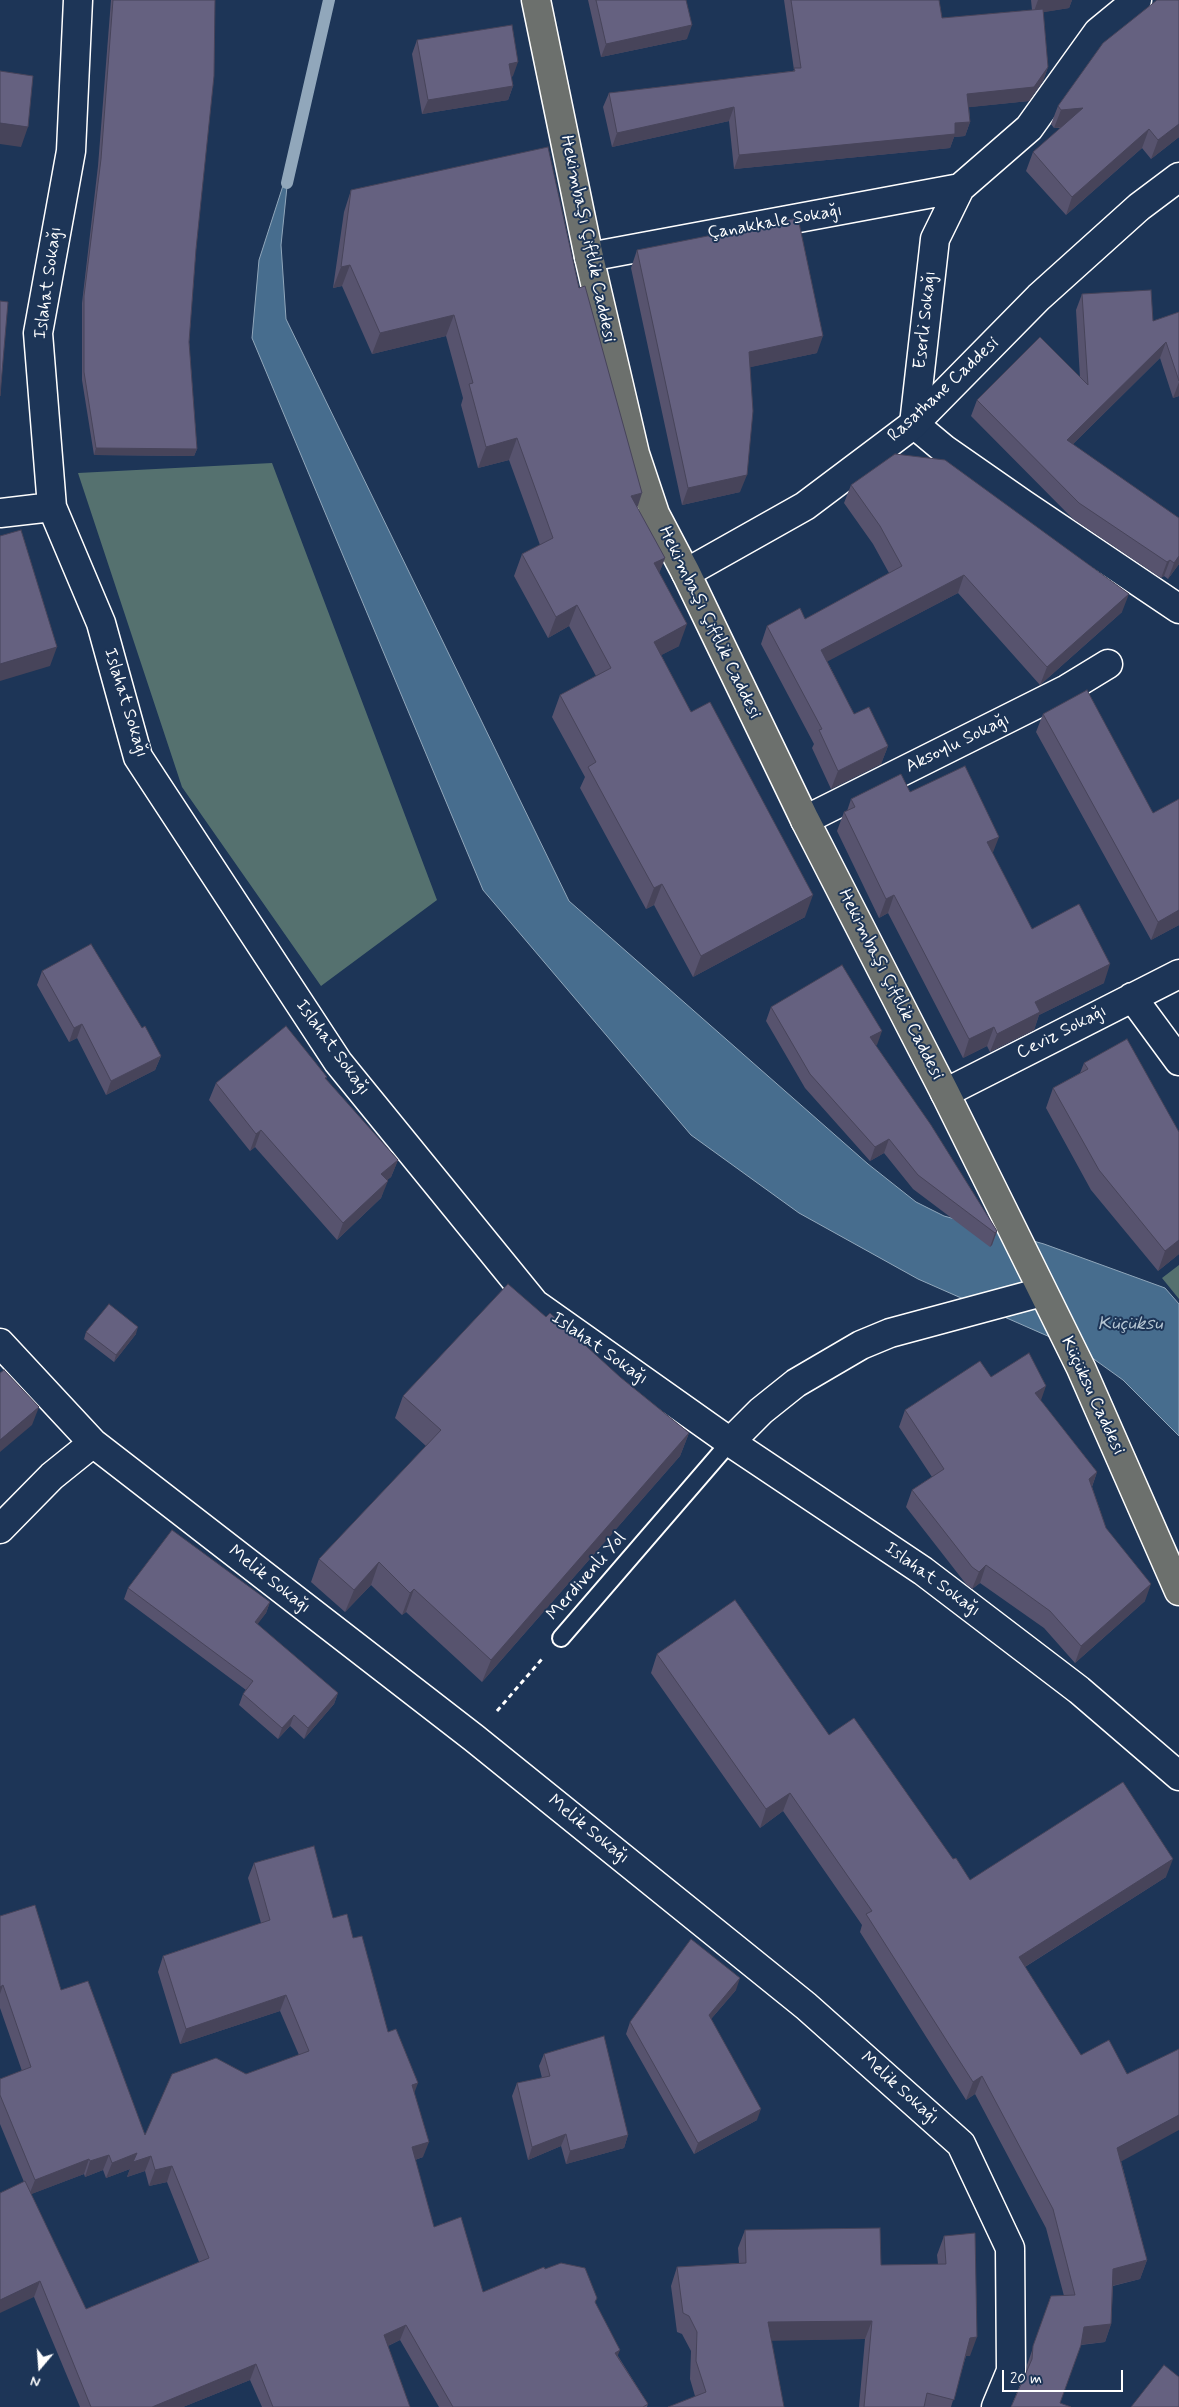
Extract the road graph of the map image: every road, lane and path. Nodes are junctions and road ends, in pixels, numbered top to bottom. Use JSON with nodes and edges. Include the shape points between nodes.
{"nodes":[{"id":1,"x":78,"y":0,"type":"edge"},
{"id":2,"x":536,"y":0,"type":"edge"},
{"id":3,"x":1137,"y":0,"type":"edge"},
{"id":4,"x":1179,"y":177,"type":"edge"},
{"id":5,"x":960,"y":188,"type":"junction"},
{"id":6,"x":589,"y":257,"type":"junction"},
{"id":7,"x":914,"y":424,"type":"junction"},
{"id":8,"x":52,"y":507,"type":"junction"},
{"id":9,"x":0,"y":513,"type":"edge"},
{"id":10,"x":686,"y":572,"type":"junction"},
{"id":11,"x":1179,"y":609,"type":"edge"},
{"id":12,"x":1108,"y":664,"type":"dead end"},
{"id":13,"x":805,"y":820,"type":"junction"},
{"id":14,"x":1179,"y":974,"type":"edge"},
{"id":15,"x":1132,"y":997,"type":"junction"},
{"id":16,"x":1179,"y":1061,"type":"edge"},
{"id":17,"x":945,"y":1093,"type":"junction"},
{"id":18,"x":999,"y":1204,"type":"joint"},
{"id":19,"x":1042,"y":1292,"type":"junction"},
{"id":20,"x":0,"y":1343,"type":"edge"},
{"id":21,"x":730,"y":1442,"type":"junction"},
{"id":22,"x":93,"y":1443,"type":"junction"},
{"id":23,"x":0,"y":1528,"type":"edge"},
{"id":24,"x":1179,"y":1591,"type":"edge"},
{"id":25,"x":561,"y":1638,"type":"joint"},
{"id":26,"x":474,"y":1738,"type":"junction"},
{"id":27,"x":1179,"y":1776,"type":"edge"},
{"id":28,"x":996,"y":2407,"type":"edge"}],
"edges":[{"from":1,"to":8,"type":"street","name":"Islahat Sokağı","via":[[71,151],[38,333]]},
{"from":2,"to":6,"type":"main road","name":"Hekimbaşı Çiftlik Caddesi"},
{"from":3,"to":5,"type":"street","name":"Eserli Sokağı","via":[[1098,32],[1029,128]]},
{"from":4,"to":7,"type":"street","name":"Rasathane Caddesi","via":[[1139,207],[1038,297]]},
{"from":5,"to":6,"type":"street","name":"Çanakkale Sokağı"},
{"from":5,"to":7,"type":"street","name":"Eserli Sokağı","via":[[935,239]]},
{"from":6,"to":10,"type":"main road","name":"Hekimbaşı Çiftlik Caddesi","via":[[635,454],[655,514]]},
{"from":7,"to":10,"type":"street","name":"Rasathane Caddesi","via":[[805,506]]},
{"from":7,"to":11,"type":"street","via":[[944,449]]},
{"from":8,"to":9,"type":"street"},
{"from":8,"to":21,"type":"street","name":"Islahat Sokağı","via":[[101,623],[138,757],[338,1062],[536,1304]]},
{"from":10,"to":13,"type":"main road","name":"Hekimbaşı Çiftlik Caddesi"},
{"from":12,"to":13,"type":"street","name":"Aksoylu Sokağı","via":[[1067,689]]},
{"from":13,"to":17,"type":"main road","name":"Hekimbaşı Çiftlik Caddesi"},
{"from":14,"to":15,"type":"street","name":"Ceviz Sokağı"},
{"from":15,"to":16,"type":"street"},
{"from":15,"to":17,"type":"street","name":"Ceviz Sokağı"},
{"from":17,"to":18,"type":"main road","name":"Hekimbaşı Çiftlik Caddesi"},
{"from":18,"to":19,"type":"main road","name":"Küçüksu Caddesi"},
{"from":19,"to":21,"type":"street","via":[[890,1333],[861,1345],[796,1383]]},
{"from":19,"to":24,"type":"main road","name":"Küçüksu Caddesi","via":[[1081,1368]]},
{"from":20,"to":22,"type":"street","name":"Melik Sokağı"},
{"from":21,"to":25,"type":"lane","name":"Merdivenli Yol"},
{"from":21,"to":27,"type":"street","name":"Islahat Sokağı","via":[[923,1570],[1079,1690]]},
{"from":22,"to":23,"type":"street","via":[[52,1476]]},
{"from":22,"to":26,"type":"street","name":"Melik Sokağı"},
{"from":25,"to":26,"type":"path","name":"Merdivenli Yol"},
{"from":26,"to":28,"type":"street","name":"Melik Sokağı","via":[[806,2006],[961,2144],[1010,2248],[1012,2371]]}]}
